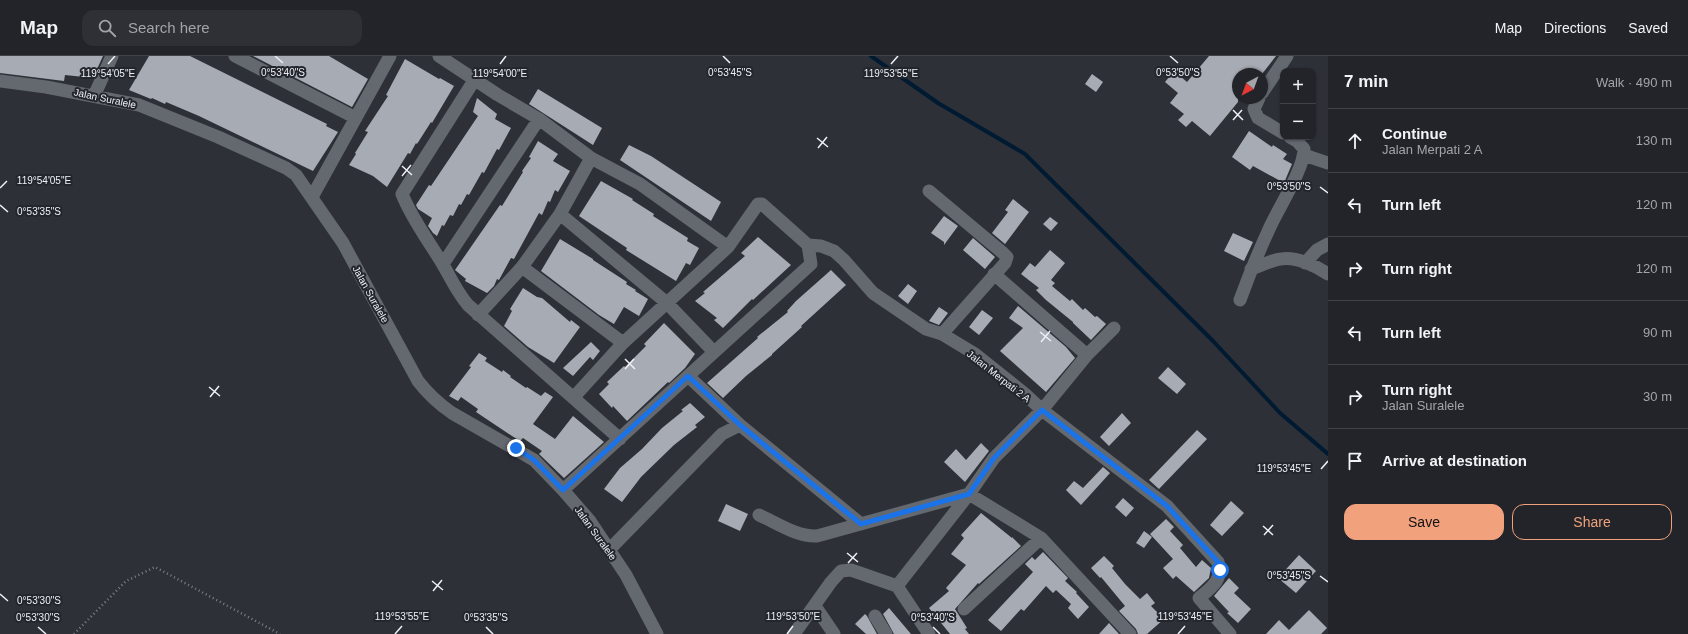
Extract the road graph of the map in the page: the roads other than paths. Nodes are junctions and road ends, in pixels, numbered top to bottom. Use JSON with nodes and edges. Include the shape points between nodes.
{"nodes":[{"id":1,"x":112,"y":56,"type":"edge"},
{"id":2,"x":235,"y":56,"type":"edge"},
{"id":3,"x":439,"y":56,"type":"edge"},
{"id":4,"x":1287,"y":56,"type":"edge"},
{"id":5,"x":388,"y":57,"type":"edge"},
{"id":6,"x":475,"y":79,"type":"junction"},
{"id":7,"x":0,"y":80,"type":"edge"},
{"id":8,"x":1268,"y":84,"type":"edge"},
{"id":9,"x":94,"y":96,"type":"junction"},
{"id":10,"x":1256,"y":104,"type":"edge"},
{"id":11,"x":356,"y":118,"type":"junction"},
{"id":12,"x":539,"y":119,"type":"junction"},
{"id":13,"x":1280,"y":131,"type":"edge"},
{"id":14,"x":1294,"y":140,"type":"edge"},
{"id":15,"x":1304,"y":155,"type":"junction"},
{"id":16,"x":591,"y":158,"type":"junction"},
{"id":17,"x":1328,"y":163,"type":"edge"},
{"id":18,"x":929,"y":191,"type":"dead end"},
{"id":19,"x":312,"y":197,"type":"junction"},
{"id":20,"x":560,"y":214,"type":"junction"},
{"id":21,"x":1328,"y":244,"type":"edge"},
{"id":22,"x":808,"y":245,"type":"junction"},
{"id":23,"x":728,"y":247,"type":"junction"},
{"id":24,"x":1305,"y":262,"type":"junction"},
{"id":25,"x":443,"y":264,"type":"junction"},
{"id":26,"x":522,"y":267,"type":"junction"},
{"id":27,"x":1251,"y":269,"type":"junction"},
{"id":28,"x":994,"y":274,"type":"junction"},
{"id":29,"x":1328,"y":274,"type":"edge"},
{"id":30,"x":1240,"y":300,"type":"dead end"},
{"id":31,"x":667,"y":303,"type":"junction"},
{"id":32,"x":478,"y":315,"type":"junction"},
{"id":33,"x":1114,"y":328,"type":"dead end"},
{"id":34,"x":942,"y":334,"type":"junction"},
{"id":35,"x":623,"y":343,"type":"junction"},
{"id":36,"x":714,"y":352,"type":"junction"},
{"id":37,"x":1087,"y":355,"type":"junction"},
{"id":38,"x":688,"y":376,"type":"junction"},
{"id":39,"x":574,"y":398,"type":"junction"},
{"id":40,"x":1042,"y":410,"type":"junction"},
{"id":41,"x":740,"y":425,"type":"junction"},
{"id":42,"x":620,"y":439,"type":"junction"},
{"id":43,"x":563,"y":490,"type":"junction"},
{"id":44,"x":969,"y":494,"type":"junction"},
{"id":45,"x":759,"y":515,"type":"dead end"},
{"id":46,"x":861,"y":524,"type":"junction"},
{"id":47,"x":1041,"y":538,"type":"junction"},
{"id":48,"x":609,"y":550,"type":"junction"},
{"id":49,"x":897,"y":586,"type":"junction"},
{"id":50,"x":815,"y":606,"type":"junction"},
{"id":51,"x":964,"y":609,"type":"dead end"},
{"id":52,"x":875,"y":616,"type":"dead end"},
{"id":53,"x":657,"y":634,"type":"edge"},
{"id":54,"x":794,"y":634,"type":"edge"},
{"id":55,"x":834,"y":634,"type":"edge"},
{"id":56,"x":886,"y":634,"type":"edge"},
{"id":57,"x":929,"y":634,"type":"edge"},
{"id":58,"x":1130,"y":634,"type":"edge"},
{"id":59,"x":1230,"y":634,"type":"edge"}],
"edges":[{"from":1,"to":9,"type":"street"},
{"from":2,"to":11,"type":"street"},
{"from":3,"to":6,"type":"street"},
{"from":4,"to":8,"type":"street"},
{"from":5,"to":11,"type":"street"},
{"from":6,"to":12,"type":"street","via":[[498,96]]},
{"from":6,"to":25,"type":"street","via":[[402,194],[408,209]]},
{"from":7,"to":9,"type":"street","name":"Jalan Suralele"},
{"from":9,"to":19,"type":"street","name":"Jalan Suralele","via":[[139,105],[286,168]]},
{"from":10,"to":13,"type":"street","via":[[1254,109],[1258,118]]},
{"from":11,"to":19,"type":"street"},
{"from":12,"to":16,"type":"street"},
{"from":12,"to":25,"type":"street"},
{"from":14,"to":15,"type":"street","via":[[1304,149]]},
{"from":15,"to":17,"type":"street"},
{"from":15,"to":27,"type":"street"},
{"from":16,"to":20,"type":"street"},
{"from":16,"to":23,"type":"street","via":[[640,184]]},
{"from":18,"to":28,"type":"street","via":[[1003,253],[1006,257],[1005,263]]},
{"from":19,"to":43,"type":"street","name":"Jalan Suralele","via":[[343,243],[418,381],[427,392],[452,413],[534,460]]},
{"from":20,"to":26,"type":"street"},
{"from":20,"to":31,"type":"street"},
{"from":21,"to":24,"type":"street","via":[[1317,250]]},
{"from":22,"to":23,"type":"street","via":[[761,204],[755,207]]},
{"from":22,"to":34,"type":"street","name":"Jalan Merpati 2 A","via":[[834,251],[873,293],[926,329]]},
{"from":22,"to":36,"type":"street","via":[[811,264]]},
{"from":23,"to":31,"type":"street"},
{"from":24,"to":27,"type":"street","via":[[1282,258]]},
{"from":24,"to":29,"type":"street"},
{"from":25,"to":32,"type":"street","via":[[456,290]]},
{"from":26,"to":32,"type":"street"},
{"from":26,"to":35,"type":"street"},
{"from":27,"to":30,"type":"street"},
{"from":28,"to":34,"type":"street"},
{"from":28,"to":37,"type":"street"},
{"from":31,"to":35,"type":"street"},
{"from":31,"to":36,"type":"street"},
{"from":32,"to":39,"type":"street"},
{"from":33,"to":37,"type":"street"},
{"from":34,"to":40,"type":"street","name":"Jalan Merpati 2 A","via":[[975,354]]},
{"from":35,"to":39,"type":"street"},
{"from":36,"to":38,"type":"street"},
{"from":37,"to":40,"type":"street"},
{"from":38,"to":41,"type":"street"},
{"from":38,"to":42,"type":"street"},
{"from":39,"to":42,"type":"street"},
{"from":40,"to":44,"type":"street","via":[[994,458]]},
{"from":40,"to":59,"type":"street","name":"Jalan Merpati 2 A","via":[[1167,506],[1210,552],[1218,562],[1219,577],[1199,598]]},
{"from":41,"to":46,"type":"street"},
{"from":41,"to":48,"type":"street","via":[[722,434]]},
{"from":42,"to":43,"type":"street"},
{"from":43,"to":48,"type":"street","name":"Jalan Suralele","via":[[590,521]]},
{"from":44,"to":46,"type":"street"},
{"from":44,"to":47,"type":"street"},
{"from":44,"to":49,"type":"street"},
{"from":45,"to":46,"type":"street","via":[[810,537]]},
{"from":47,"to":51,"type":"street"},
{"from":47,"to":58,"type":"street"},
{"from":48,"to":53,"type":"street","name":"Jalan Suralele","via":[[626,575]]},
{"from":49,"to":50,"type":"street","via":[[852,570],[841,571]]},
{"from":49,"to":57,"type":"street"},
{"from":50,"to":54,"type":"street"},
{"from":50,"to":55,"type":"street"},
{"from":52,"to":56,"type":"street"}]}
